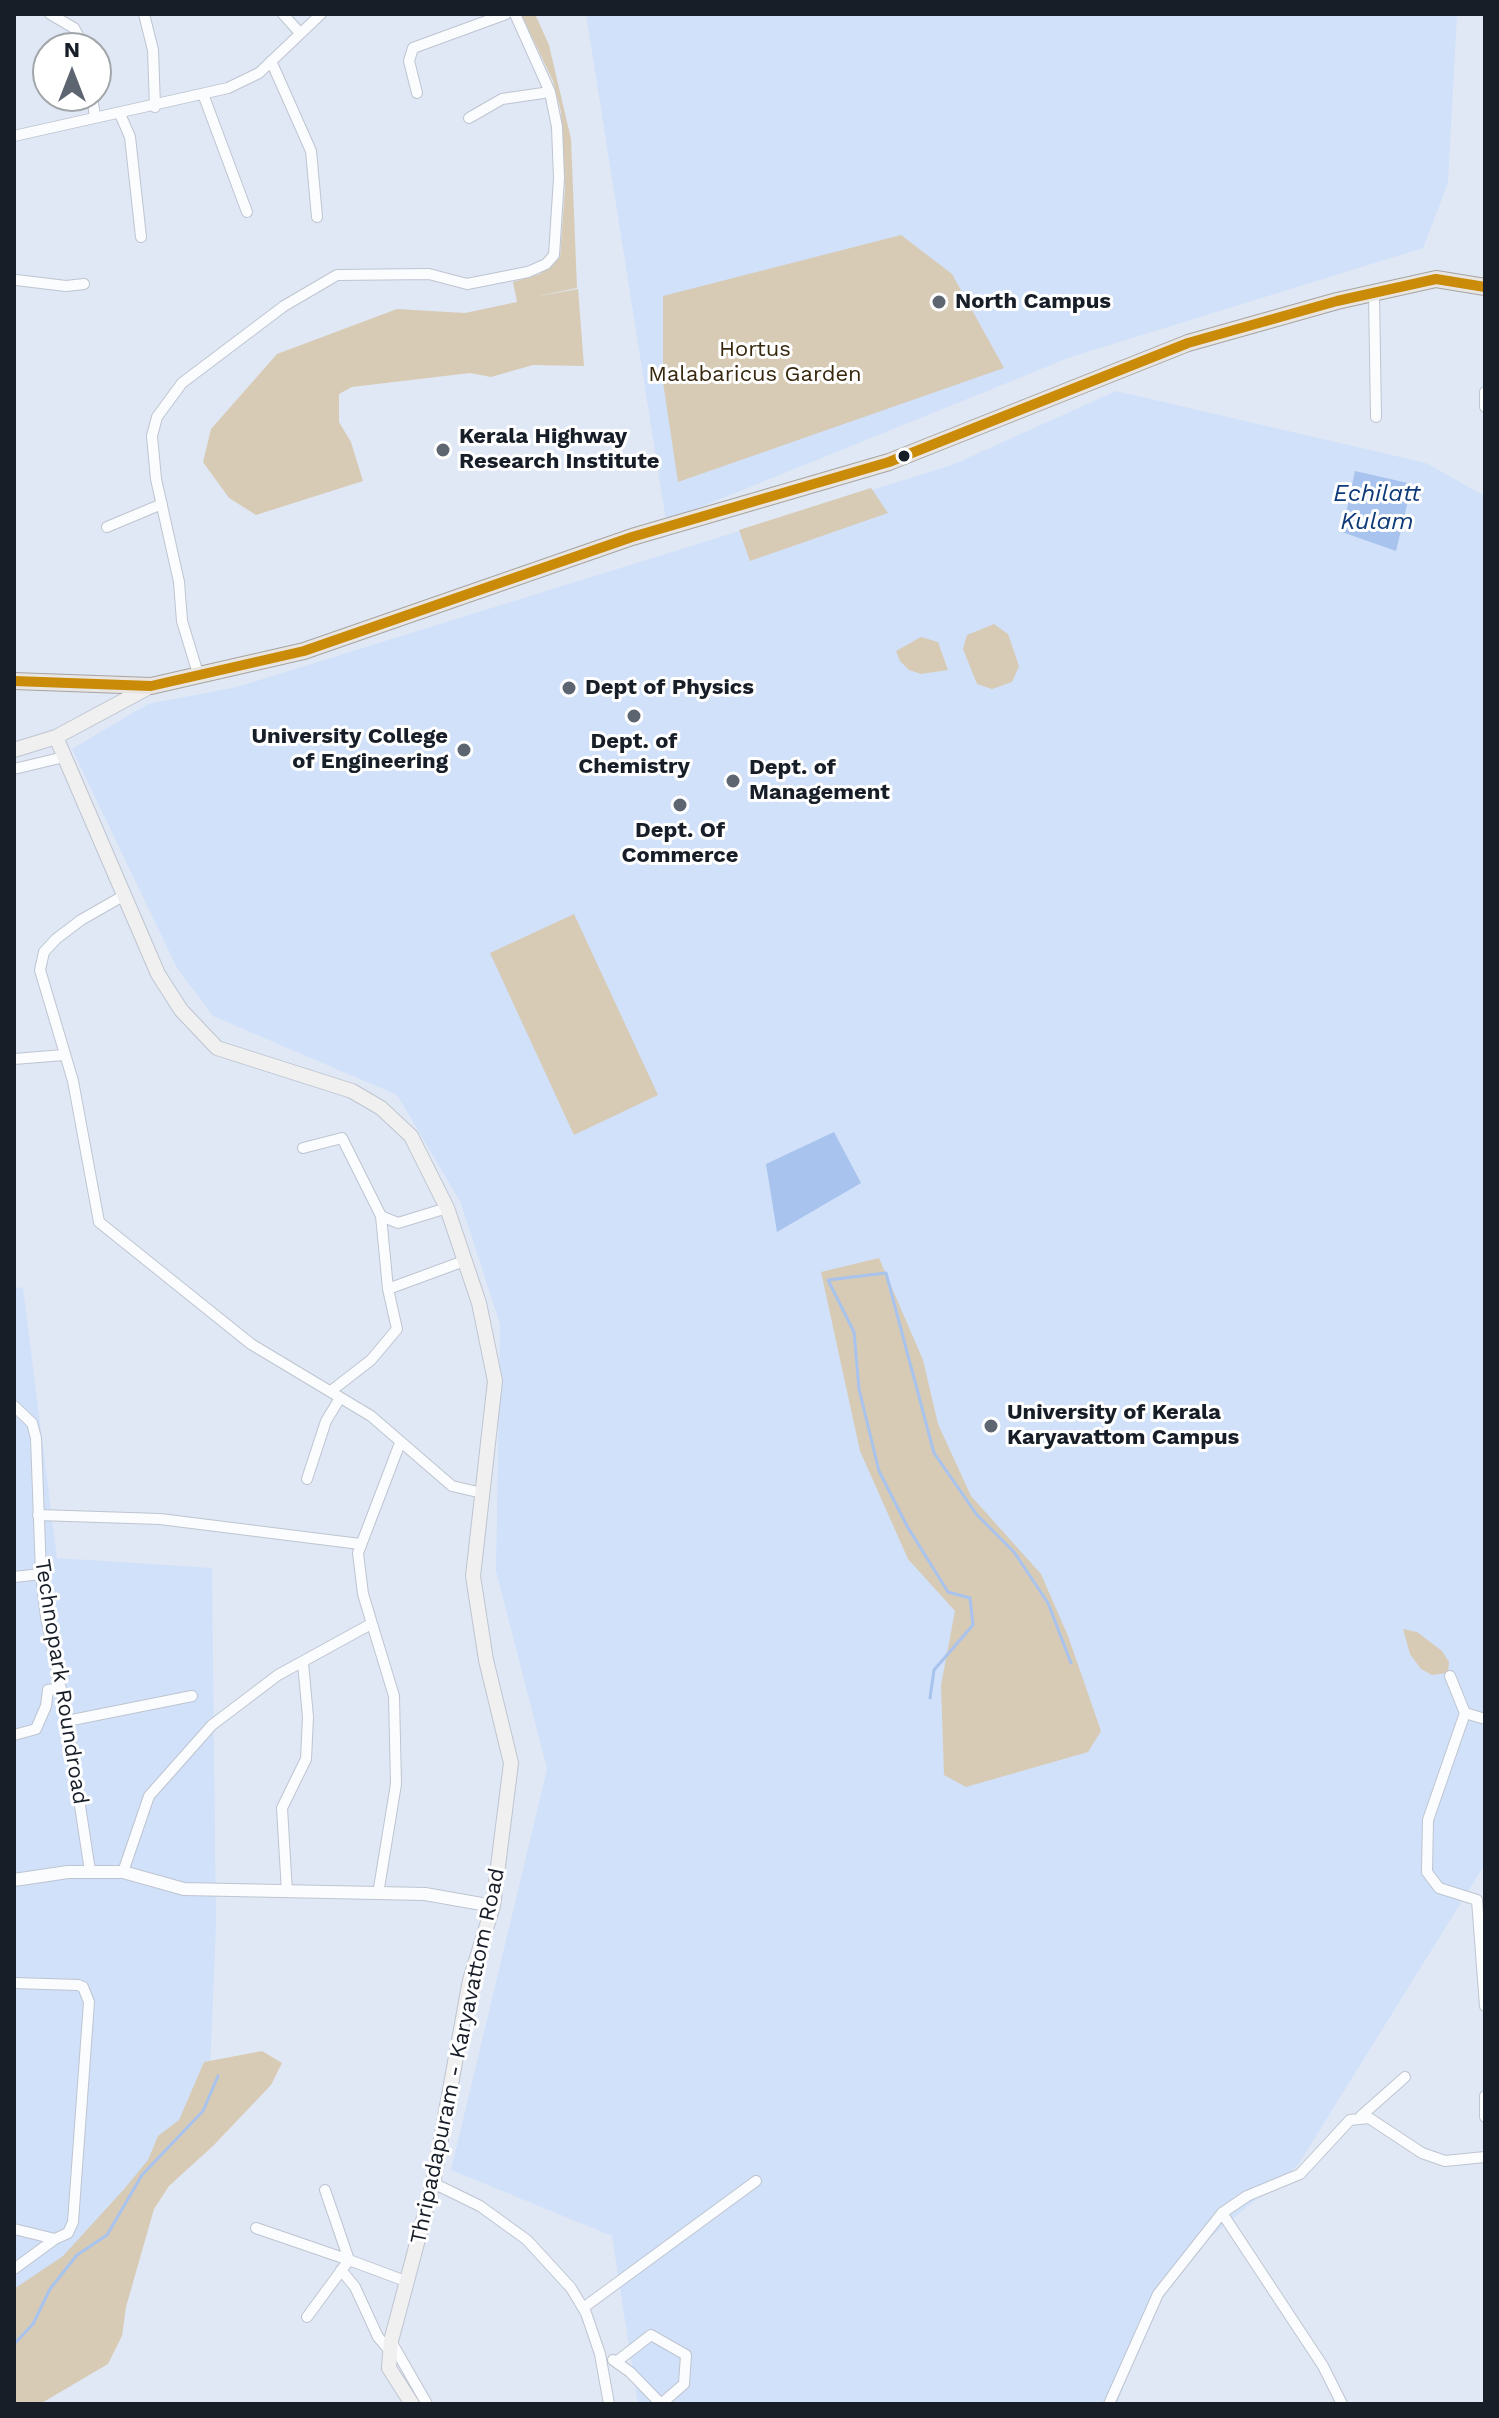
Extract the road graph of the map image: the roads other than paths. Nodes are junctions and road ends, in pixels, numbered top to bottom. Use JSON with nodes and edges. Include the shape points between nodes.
{"nodes":[{"id":1,"x":50,"y":14,"type":"edge"},
{"id":2,"x":144,"y":14,"type":"edge"},
{"id":3,"x":283,"y":14,"type":"edge"},
{"id":4,"x":321,"y":14,"type":"edge"},
{"id":5,"x":506,"y":14,"type":"edge"},
{"id":6,"x":515,"y":14,"type":"edge"},
{"id":7,"x":76,"y":32,"type":"edge"},
{"id":8,"x":299,"y":32,"type":"junction"},
{"id":9,"x":271,"y":61,"type":"junction"},
{"id":10,"x":550,"y":92,"type":"junction"},
{"id":11,"x":417,"y":93,"type":"dead end"},
{"id":12,"x":203,"y":94,"type":"junction"},
{"id":13,"x":155,"y":107,"type":"junction"},
{"id":14,"x":94,"y":112,"type":"edge"},
{"id":15,"x":120,"y":114,"type":"junction"},
{"id":16,"x":95,"y":117,"type":"junction"},
{"id":17,"x":469,"y":118,"type":"dead end"},
{"id":18,"x":14,"y":136,"type":"edge"},
{"id":19,"x":247,"y":212,"type":"dead end"},
{"id":20,"x":317,"y":217,"type":"dead end"},
{"id":21,"x":141,"y":237,"type":"dead end"},
{"id":22,"x":14,"y":267,"type":"edge"},
{"id":23,"x":15,"y":280,"type":"edge"},
{"id":24,"x":84,"y":284,"type":"dead end"},
{"id":25,"x":1485,"y":287,"type":"edge"},
{"id":26,"x":1374,"y":293,"type":"junction"},
{"id":27,"x":1485,"y":392,"type":"edge"},
{"id":28,"x":1485,"y":407,"type":"edge"},
{"id":29,"x":1376,"y":417,"type":"dead end"},
{"id":30,"x":162,"y":504,"type":"junction"},
{"id":31,"x":107,"y":527,"type":"dead end"},
{"id":32,"x":199,"y":677,"type":"junction"},
{"id":33,"x":14,"y":681,"type":"edge"},
{"id":34,"x":151,"y":686,"type":"junction"},
{"id":35,"x":56,"y":737,"type":"junction"},
{"id":36,"x":14,"y":750,"type":"edge"},
{"id":37,"x":64,"y":757,"type":"junction"},
{"id":38,"x":14,"y":769,"type":"edge"},
{"id":39,"x":123,"y":896,"type":"junction"},
{"id":40,"x":64,"y":1055,"type":"junction"},
{"id":41,"x":14,"y":1059,"type":"edge"},
{"id":42,"x":303,"y":1148,"type":"dead end"},
{"id":43,"x":447,"y":1208,"type":"junction"},
{"id":44,"x":381,"y":1216,"type":"junction"},
{"id":45,"x":464,"y":1261,"type":"junction"},
{"id":46,"x":388,"y":1289,"type":"junction"},
{"id":47,"x":336,"y":1394,"type":"junction"},
{"id":48,"x":14,"y":1406,"type":"edge"},
{"id":49,"x":400,"y":1443,"type":"junction"},
{"id":50,"x":307,"y":1479,"type":"dead end"},
{"id":51,"x":482,"y":1493,"type":"junction"},
{"id":52,"x":38,"y":1515,"type":"junction"},
{"id":53,"x":360,"y":1544,"type":"junction"},
{"id":54,"x":41,"y":1574,"type":"junction"},
{"id":55,"x":14,"y":1577,"type":"edge"},
{"id":56,"x":371,"y":1624,"type":"junction"},
{"id":57,"x":303,"y":1663,"type":"junction"},
{"id":58,"x":1450,"y":1676,"type":"dead end"},
{"id":59,"x":61,"y":1688,"type":"junction"},
{"id":60,"x":192,"y":1696,"type":"dead end"},
{"id":61,"x":1465,"y":1713,"type":"junction"},
{"id":62,"x":1485,"y":1719,"type":"edge"},
{"id":63,"x":67,"y":1721,"type":"junction"},
{"id":64,"x":14,"y":1735,"type":"edge"},
{"id":65,"x":90,"y":1871,"type":"junction"},
{"id":66,"x":123,"y":1872,"type":"junction"},
{"id":67,"x":14,"y":1880,"type":"edge"},
{"id":68,"x":287,"y":1892,"type":"junction"},
{"id":69,"x":378,"y":1894,"type":"junction"},
{"id":70,"x":493,"y":1906,"type":"junction"},
{"id":71,"x":14,"y":1983,"type":"edge"},
{"id":72,"x":1485,"y":2006,"type":"edge"},
{"id":73,"x":1405,"y":2077,"type":"dead end"},
{"id":74,"x":1485,"y":2096,"type":"edge"},
{"id":75,"x":1361,"y":2116,"type":"junction"},
{"id":76,"x":1485,"y":2117,"type":"edge"},
{"id":77,"x":1485,"y":2157,"type":"edge"},
{"id":78,"x":756,"y":2181,"type":"dead end"},
{"id":79,"x":433,"y":2183,"type":"junction"},
{"id":80,"x":325,"y":2190,"type":"dead end"},
{"id":81,"x":1222,"y":2213,"type":"junction"},
{"id":82,"x":256,"y":2228,"type":"dead end"},
{"id":83,"x":14,"y":2229,"type":"edge"},
{"id":84,"x":55,"y":2239,"type":"junction"},
{"id":85,"x":349,"y":2260,"type":"junction"},
{"id":86,"x":14,"y":2269,"type":"edge"},
{"id":87,"x":341,"y":2270,"type":"junction"},
{"id":88,"x":408,"y":2282,"type":"junction"},
{"id":89,"x":583,"y":2308,"type":"junction"},
{"id":90,"x":307,"y":2317,"type":"dead end"},
{"id":91,"x":390,"y":2346,"type":"junction"},
{"id":92,"x":600,"y":2354,"type":"junction"},
{"id":93,"x":616,"y":2362,"type":"junction"},
{"id":94,"x":412,"y":2404,"type":"edge"},
{"id":95,"x":427,"y":2404,"type":"edge"},
{"id":96,"x":609,"y":2404,"type":"edge"},
{"id":97,"x":661,"y":2404,"type":"edge"},
{"id":98,"x":1109,"y":2404,"type":"edge"},
{"id":99,"x":1342,"y":2404,"type":"edge"}],
"edges":[{"from":1,"to":7,"type":"street"},
{"from":2,"to":13,"type":"street","via":[[153,50]]},
{"from":3,"to":8,"type":"street"},
{"from":4,"to":8,"type":"street"},
{"from":5,"to":11,"type":"street","via":[[413,48],[409,61]]},
{"from":6,"to":10,"type":"street"},
{"from":8,"to":9,"type":"street"},
{"from":9,"to":12,"type":"street","via":[[249,78]]},
{"from":9,"to":20,"type":"street","via":[[311,151]]},
{"from":10,"to":17,"type":"street","via":[[502,99]]},
{"from":10,"to":30,"type":"street","via":[[559,178],[554,255],[546,264],[504,279],[467,284],[429,274],[358,272],[308,289],[182,383],[163,408],[152,436]]},
{"from":12,"to":13,"type":"street"},
{"from":12,"to":19,"type":"street"},
{"from":13,"to":15,"type":"street"},
{"from":14,"to":16,"type":"street"},
{"from":15,"to":16,"type":"street"},
{"from":15,"to":21,"type":"street","via":[[130,137]]},
{"from":16,"to":18,"type":"street"},
{"from":22,"to":23,"type":"street"},
{"from":23,"to":24,"type":"street"},
{"from":25,"to":26,"type":"main road","via":[[1436,279]]},
{"from":26,"to":29,"type":"street"},
{"from":26,"to":32,"type":"main road","via":[[1188,343],[847,476],[632,537],[304,651]]},
{"from":27,"to":28,"type":"street"},
{"from":30,"to":31,"type":"street"},
{"from":30,"to":32,"type":"street","via":[[182,621]]},
{"from":32,"to":34,"type":"main road"},
{"from":33,"to":34,"type":"main road"},
{"from":34,"to":35,"type":"main road"},
{"from":35,"to":36,"type":"main road"},
{"from":35,"to":37,"type":"main road","name":"Thripadapuram - Karyavattom Road"},
{"from":37,"to":38,"type":"street"},
{"from":37,"to":39,"type":"main road","name":"Thripadapuram - Karyavattom Road"},
{"from":39,"to":40,"type":"street","via":[[56,939],[41,959]]},
{"from":39,"to":43,"type":"main road","name":"Thripadapuram - Karyavattom Road","via":[[158,974],[181,1010],[217,1048],[309,1074],[381,1108],[411,1136]]},
{"from":40,"to":41,"type":"street"},
{"from":40,"to":47,"type":"street","via":[[99,1222],[251,1344]]},
{"from":42,"to":44,"type":"street","via":[[342,1138]]},
{"from":43,"to":44,"type":"street","via":[[398,1223]]},
{"from":43,"to":45,"type":"main road","name":"Thripadapuram - Karyavattom Road"},
{"from":44,"to":46,"type":"street"},
{"from":45,"to":46,"type":"street"},
{"from":45,"to":51,"type":"main road","name":"Thripadapuram - Karyavattom Road","via":[[479,1303],[495,1381]]},
{"from":46,"to":47,"type":"street","via":[[397,1329]]},
{"from":47,"to":49,"type":"street","via":[[396,1434]]},
{"from":47,"to":50,"type":"street"},
{"from":48,"to":52,"type":"street","name":"Technopark Roundroad","via":[[32,1423],[36,1438]]},
{"from":49,"to":51,"type":"street","via":[[452,1486]]},
{"from":49,"to":53,"type":"street"},
{"from":51,"to":70,"type":"main road","name":"Thripadapuram - Karyavattom Road","via":[[473,1576],[511,1763]]},
{"from":52,"to":53,"type":"street","via":[[160,1519]]},
{"from":52,"to":54,"type":"street","name":"Technopark Roundroad"},
{"from":53,"to":56,"type":"street"},
{"from":54,"to":55,"type":"street"},
{"from":54,"to":59,"type":"street","name":"Technopark Roundroad"},
{"from":56,"to":57,"type":"street"},
{"from":56,"to":69,"type":"street","via":[[394,1696],[396,1741],[393,1812]]},
{"from":57,"to":66,"type":"street","via":[[278,1675],[212,1725],[161,1781],[149,1796]]},
{"from":57,"to":68,"type":"street","via":[[306,1759],[282,1808]]},
{"from":58,"to":61,"type":"street"},
{"from":59,"to":63,"type":"street","name":"Technopark Roundroad"},
{"from":59,"to":64,"type":"street","via":[[48,1690],[36,1729]]},
{"from":60,"to":63,"type":"street"},
{"from":61,"to":62,"type":"street"},
{"from":61,"to":72,"type":"street","via":[[1428,1820],[1425,1857],[1432,1882],[1477,1900]]},
{"from":63,"to":65,"type":"street","name":"Technopark Roundroad"},
{"from":65,"to":66,"type":"street"},
{"from":65,"to":67,"type":"street"},
{"from":66,"to":68,"type":"street","via":[[184,1889]]},
{"from":68,"to":69,"type":"street"},
{"from":69,"to":70,"type":"street","via":[[425,1894]]},
{"from":70,"to":79,"type":"main road","name":"Thripadapuram - Karyavattom Road","via":[[470,1980]]},
{"from":71,"to":84,"type":"street","via":[[78,1985],[89,2002],[73,2222],[68,2233]]},
{"from":73,"to":75,"type":"street"},
{"from":74,"to":76,"type":"street"},
{"from":75,"to":77,"type":"street","via":[[1445,2161]]},
{"from":75,"to":81,"type":"street","via":[[1350,2120],[1292,2179],[1247,2196]]},
{"from":78,"to":89,"type":"street"},
{"from":79,"to":88,"type":"main road","name":"Thripadapuram - Karyavattom Road"},
{"from":79,"to":89,"type":"street","via":[[480,2206],[527,2240]]},
{"from":80,"to":85,"type":"street"},
{"from":81,"to":98,"type":"street","via":[[1158,2294]]},
{"from":81,"to":99,"type":"street","via":[[1323,2366]]},
{"from":82,"to":85,"type":"street"},
{"from":83,"to":84,"type":"street"},
{"from":84,"to":86,"type":"street"},
{"from":85,"to":87,"type":"street"},
{"from":85,"to":88,"type":"street"},
{"from":87,"to":90,"type":"street"},
{"from":87,"to":91,"type":"street","via":[[355,2287],[378,2337]]},
{"from":88,"to":91,"type":"main road","name":"Thripadapuram - Karyavattom Road"},
{"from":89,"to":92,"type":"street"},
{"from":91,"to":94,"type":"main road","via":[[392,2377]]},
{"from":91,"to":95,"type":"street"},
{"from":92,"to":93,"type":"street"},
{"from":92,"to":96,"type":"street"},
{"from":93,"to":97,"type":"street"},
{"from":93,"to":97,"type":"street","via":[[651,2335],[686,2355],[684,2384]]}]}
